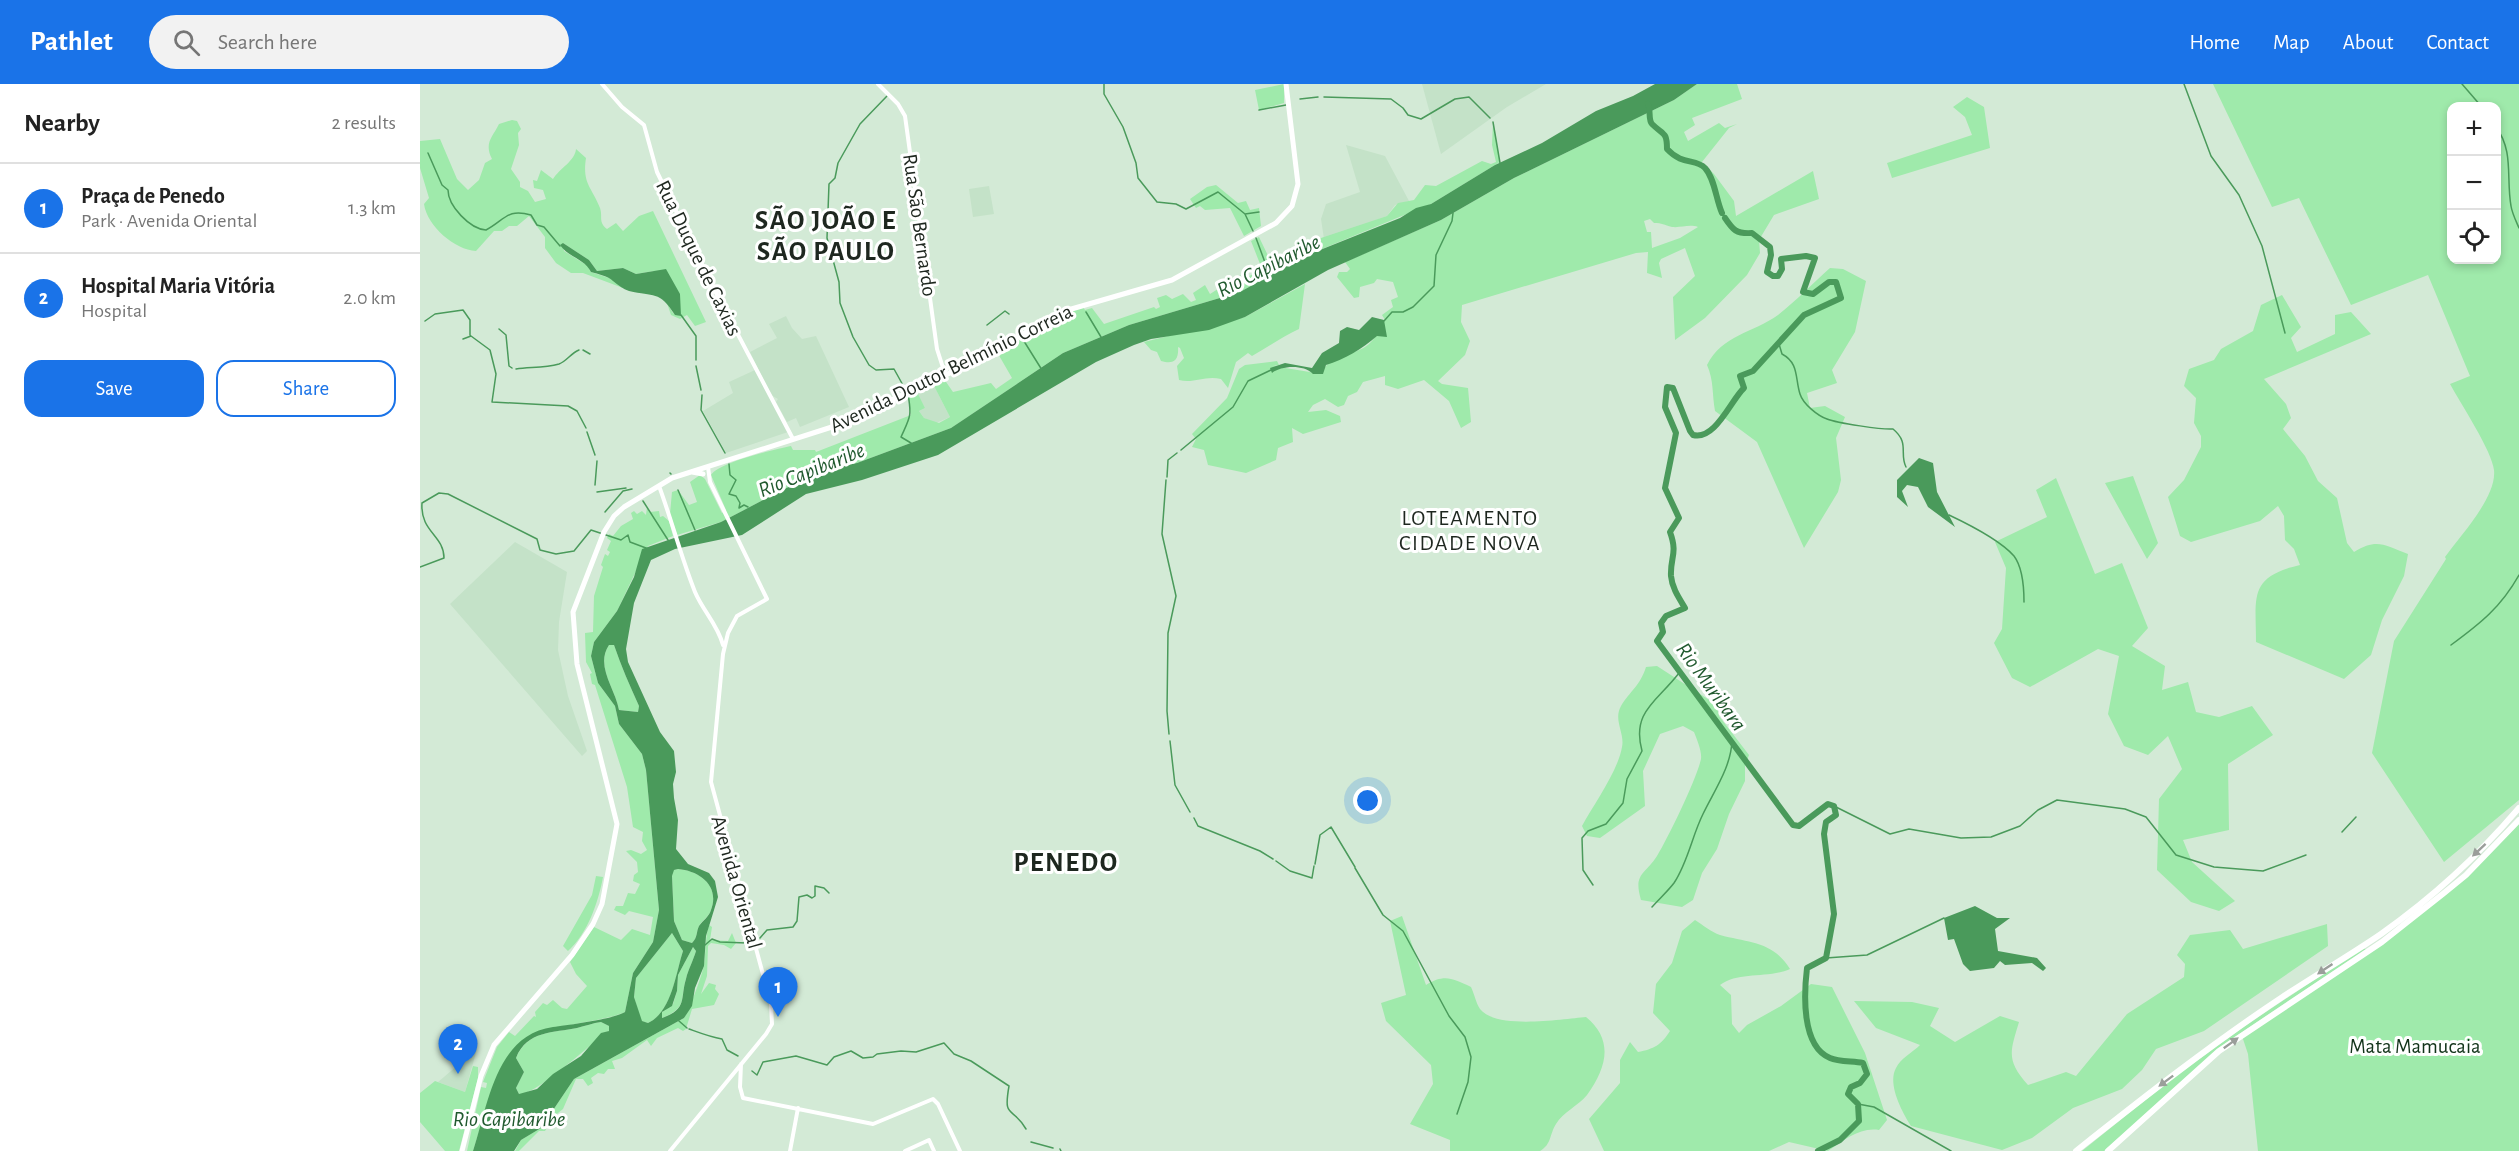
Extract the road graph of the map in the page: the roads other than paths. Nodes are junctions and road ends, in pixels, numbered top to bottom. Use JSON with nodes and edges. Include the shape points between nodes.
{"nodes":[{"id":1,"x":602,"y":84,"type":"edge"},
{"id":2,"x":878,"y":84,"type":"edge"},
{"id":3,"x":1286,"y":84,"type":"edge"},
{"id":4,"x":945,"y":374,"type":"junction"},
{"id":5,"x":793,"y":440,"type":"junction"},
{"id":6,"x":706,"y":470,"type":"junction"},
{"id":7,"x":659,"y":485,"type":"junction"},
{"id":8,"x":728,"y":633,"type":"junction"},
{"id":9,"x":720,"y":634,"type":"junction"},
{"id":10,"x":724,"y":646,"type":"junction"},
{"id":11,"x":2519,"y":808,"type":"edge"},
{"id":12,"x":2519,"y":820,"type":"edge"},
{"id":13,"x":741,"y":1064,"type":"junction"},
{"id":14,"x":798,"y":1108,"type":"junction"},
{"id":15,"x":462,"y":1151,"type":"edge"},
{"id":16,"x":670,"y":1151,"type":"edge"},
{"id":17,"x":790,"y":1151,"type":"edge"},
{"id":18,"x":905,"y":1151,"type":"edge"},
{"id":19,"x":934,"y":1151,"type":"edge"},
{"id":20,"x":960,"y":1151,"type":"edge"},
{"id":21,"x":2076,"y":1151,"type":"edge"},
{"id":22,"x":2108,"y":1151,"type":"edge"}],
"edges":[{"from":1,"to":5,"type":"street","name":"Rua Duque de Caxias","via":[[646,128],[657,172]]},
{"from":2,"to":4,"type":"street","name":"Rua São Bernardo","via":[[906,116],[937,349]]},
{"from":3,"to":4,"type":"main road","name":"Avenida Doutor Belmínio Correia","via":[[1298,184],[1292,206],[1281,220],[1172,280],[1068,309]]},
{"from":4,"to":5,"type":"main road","name":"Avenida Doutor Belmínio Correia","via":[[835,426]]},
{"from":5,"to":6,"type":"main road","name":"Avenida Doutor Belmínio Correia"},
{"from":6,"to":7,"type":"main road","via":[[690,471]]},
{"from":6,"to":8,"type":"street","via":[[767,599],[737,616]]},
{"from":7,"to":9,"type":"street","name":"Avenida Oriental","via":[[702,607]]},
{"from":7,"to":15,"type":"main road","via":[[620,510],[604,534],[573,612],[577,664],[617,824],[602,904],[571,956],[494,1046],[484,1067]]},
{"from":8,"to":9,"type":"street"},
{"from":8,"to":10,"type":"street"},
{"from":9,"to":10,"type":"street","name":"Avenida Oriental"},
{"from":10,"to":13,"type":"street","name":"Avenida Oriental","via":[[712,789],[772,1011],[770,1029]]},
{"from":11,"to":21,"type":"highway","one_way":true,"via":[[2431,896],[2203,1053]]},
{"from":22,"to":12,"type":"highway","one_way":true,"via":[[2219,1051],[2382,942],[2444,894]]},
{"from":13,"to":14,"type":"street","via":[[740,1087],[744,1098]]},
{"from":13,"to":16,"type":"street","name":"Avenida Oriental"},
{"from":14,"to":17,"type":"street"},
{"from":14,"to":20,"type":"street","via":[[877,1124],[933,1100],[939,1104]]},
{"from":18,"to":19,"type":"street","via":[[929,1140]]}]}
